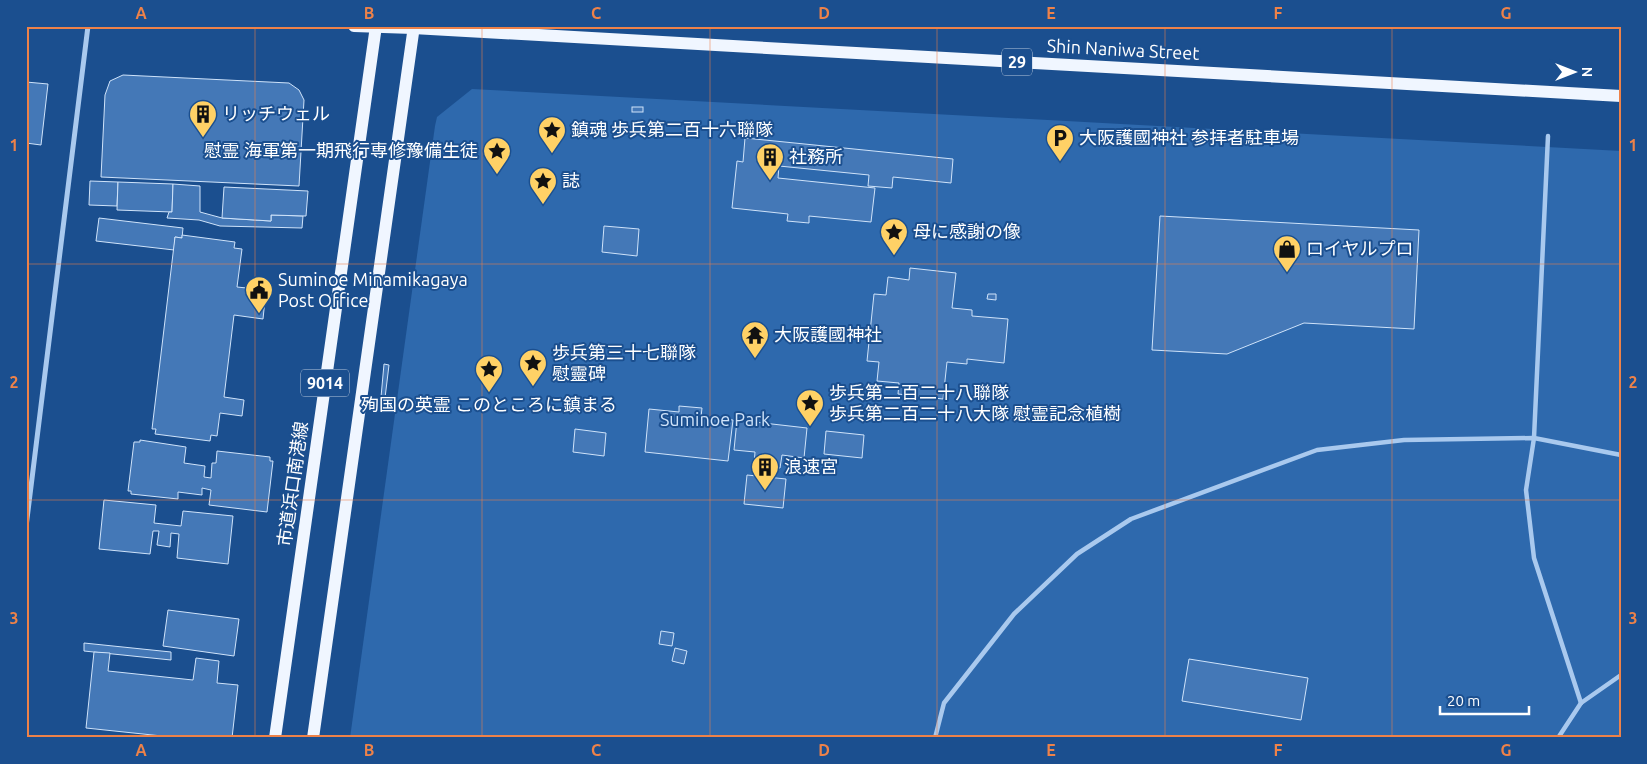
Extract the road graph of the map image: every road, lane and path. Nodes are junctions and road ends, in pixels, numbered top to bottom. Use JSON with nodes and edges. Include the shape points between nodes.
{"nodes":[{"id":1,"x":88,"y":26,"type":"edge"},
{"id":2,"x":354,"y":26,"type":"edge"},
{"id":3,"x":376,"y":27,"type":"edge"},
{"id":4,"x":413,"y":27,"type":"edge"},
{"id":5,"x":1621,"y":96,"type":"edge"},
{"id":6,"x":1548,"y":136,"type":"dead end"},
{"id":7,"x":1534,"y":438,"type":"junction"},
{"id":8,"x":1621,"y":456,"type":"edge"},
{"id":9,"x":26,"y":528,"type":"edge"},
{"id":10,"x":1621,"y":675,"type":"edge"},
{"id":11,"x":1581,"y":703,"type":"junction"},
{"id":12,"x":275,"y":738,"type":"edge"},
{"id":13,"x":313,"y":738,"type":"edge"},
{"id":14,"x":935,"y":738,"type":"edge"},
{"id":15,"x":1558,"y":738,"type":"edge"}],
"edges":[{"from":1,"to":9,"type":"street"},
{"from":2,"to":3,"type":"main road","name":"Shin Naniwa Street","number":"29"},
{"from":3,"to":4,"type":"main road","name":"Shin Naniwa Street","number":"29"},
{"from":3,"to":12,"type":"main road","name":"市道浜口南港線","number":"9014"},
{"from":4,"to":5,"type":"main road","name":"Shin Naniwa Street","number":"29"},
{"from":4,"to":13,"type":"main road","number":"9014"},
{"from":6,"to":7,"type":"street"},
{"from":7,"to":8,"type":"street"},
{"from":7,"to":11,"type":"street","via":[[1526,490],[1534,558]]},
{"from":7,"to":14,"type":"street","via":[[1404,440],[1317,450],[1131,519],[1077,554],[1014,614],[944,702]]},
{"from":10,"to":11,"type":"street"},
{"from":11,"to":15,"type":"street"}]}
